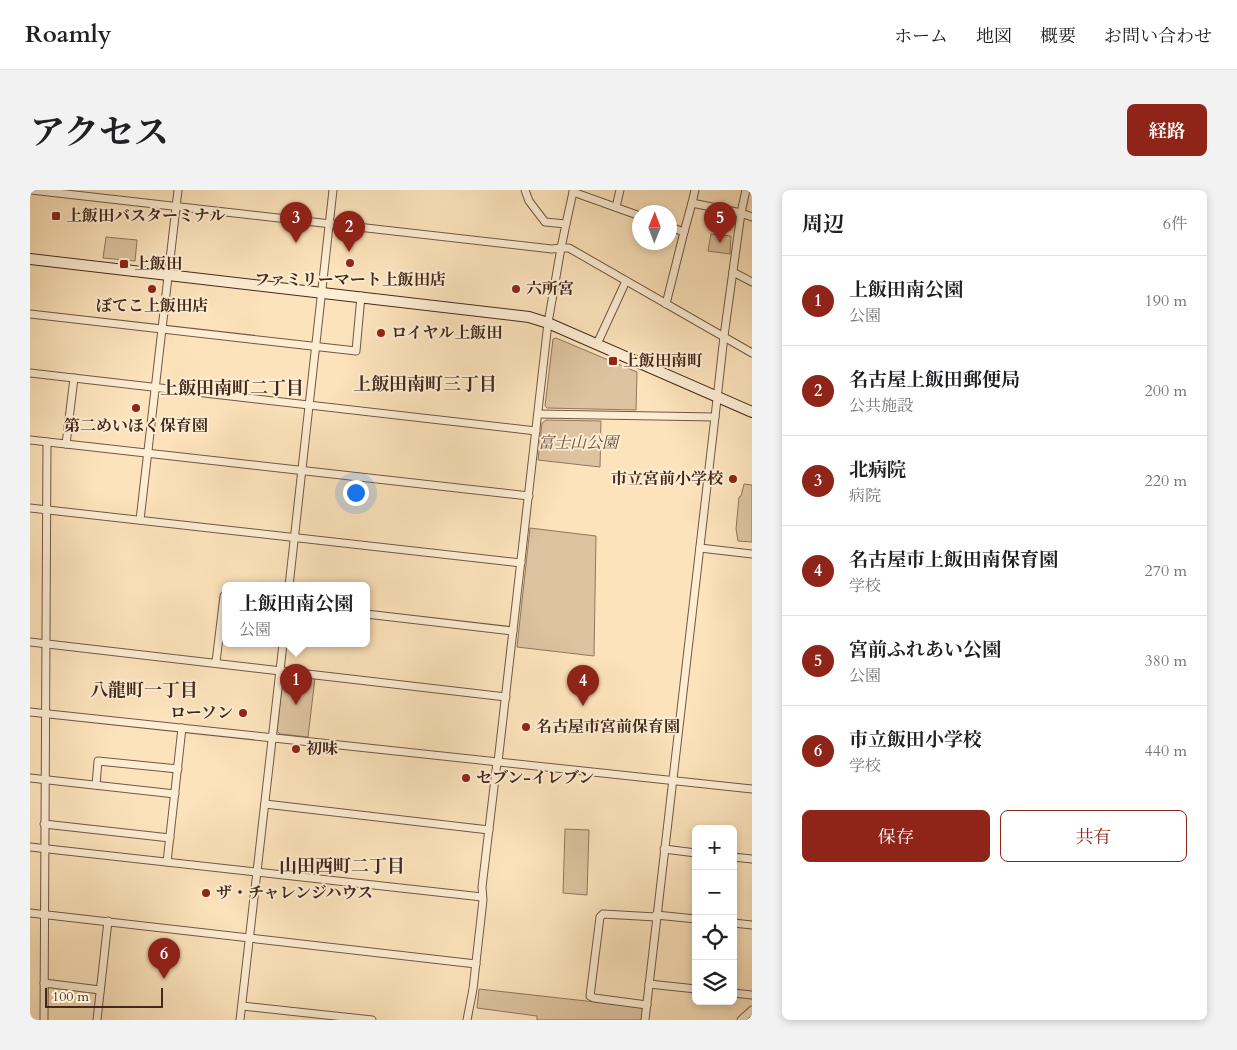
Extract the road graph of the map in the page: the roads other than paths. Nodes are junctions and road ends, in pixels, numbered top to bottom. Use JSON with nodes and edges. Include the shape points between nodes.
{"nodes":[{"id":1,"x":31,"y":190,"type":"edge"},
{"id":2,"x":178,"y":190,"type":"edge"},
{"id":3,"x":333,"y":190,"type":"edge"},
{"id":4,"x":525,"y":190,"type":"edge"},
{"id":5,"x":620,"y":190,"type":"edge"},
{"id":6,"x":695,"y":190,"type":"edge"},
{"id":7,"x":746,"y":190,"type":"edge"},
{"id":8,"x":573,"y":191,"type":"edge"},
{"id":9,"x":692,"y":202,"type":"junction"},
{"id":10,"x":176,"y":206,"type":"junction"},
{"id":11,"x":616,"y":207,"type":"junction"},
{"id":12,"x":632,"y":213,"type":"edge"},
{"id":13,"x":741,"y":213,"type":"junction"},
{"id":14,"x":752,"y":217,"type":"edge"},
{"id":15,"x":329,"y":223,"type":"junction"},
{"id":16,"x":566,"y":224,"type":"junction"},
{"id":17,"x":677,"y":230,"type":"edge"},
{"id":18,"x":684,"y":232,"type":"junction"},
{"id":19,"x":561,"y":248,"type":"junction"},
{"id":20,"x":30,"y":259,"type":"edge"},
{"id":21,"x":733,"y":272,"type":"junction"},
{"id":22,"x":168,"y":274,"type":"junction"},
{"id":23,"x":626,"y":281,"type":"junction"},
{"id":24,"x":752,"y":282,"type":"edge"},
{"id":25,"x":322,"y":292,"type":"junction"},
{"id":26,"x":361,"y":296,"type":"junction"},
{"id":27,"x":666,"y":304,"type":"junction"},
{"id":28,"x":30,"y":314,"type":"edge"},
{"id":29,"x":548,"y":323,"type":"junction"},
{"id":30,"x":162,"y":329,"type":"junction"},
{"id":31,"x":724,"y":336,"type":"junction"},
{"id":32,"x":597,"y":344,"type":"junction"},
{"id":33,"x":316,"y":347,"type":"junction"},
{"id":34,"x":752,"y":353,"type":"edge"},
{"id":35,"x":30,"y":373,"type":"edge"},
{"id":36,"x":74,"y":378,"type":"junction"},
{"id":37,"x":155,"y":388,"type":"junction"},
{"id":38,"x":717,"y":397,"type":"junction"},
{"id":39,"x":309,"y":405,"type":"junction"},
{"id":40,"x":752,"y":412,"type":"edge"},
{"id":41,"x":538,"y":414,"type":"junction"},
{"id":42,"x":715,"y":417,"type":"junction"},
{"id":43,"x":536,"y":430,"type":"junction"},
{"id":44,"x":30,"y":440,"type":"edge"},
{"id":45,"x":47,"y":442,"type":"junction"},
{"id":46,"x":66,"y":444,"type":"junction"},
{"id":47,"x":148,"y":453,"type":"junction"},
{"id":48,"x":302,"y":471,"type":"junction"},
{"id":49,"x":529,"y":496,"type":"junction"},
{"id":50,"x":30,"y":508,"type":"edge"},
{"id":51,"x":46,"y":510,"type":"junction"},
{"id":52,"x":140,"y":520,"type":"junction"},
{"id":53,"x":294,"y":537,"type":"junction"},
{"id":54,"x":700,"y":548,"type":"junction"},
{"id":55,"x":752,"y":554,"type":"edge"},
{"id":56,"x":521,"y":563,"type":"junction"},
{"id":57,"x":289,"y":582,"type":"edge"},
{"id":58,"x":222,"y":612,"type":"edge"},
{"id":59,"x":370,"y":614,"type":"edge"},
{"id":60,"x":513,"y":630,"type":"junction"},
{"id":61,"x":30,"y":642,"type":"edge"},
{"id":62,"x":45,"y":643,"type":"junction"},
{"id":63,"x":283,"y":647,"type":"edge"},
{"id":64,"x":216,"y":662,"type":"junction"},
{"id":65,"x":280,"y":670,"type":"junction"},
{"id":66,"x":506,"y":697,"type":"junction"},
{"id":67,"x":30,"y":712,"type":"edge"},
{"id":68,"x":44,"y":712,"type":"junction"},
{"id":69,"x":182,"y":728,"type":"junction"},
{"id":70,"x":272,"y":738,"type":"junction"},
{"id":71,"x":498,"y":762,"type":"junction"},
{"id":72,"x":178,"y":769,"type":"junction"},
{"id":73,"x":30,"y":778,"type":"edge"},
{"id":74,"x":45,"y":779,"type":"junction"},
{"id":75,"x":673,"y":780,"type":"junction"},
{"id":76,"x":96,"y":785,"type":"junction"},
{"id":77,"x":752,"y":789,"type":"edge"},
{"id":78,"x":175,"y":794,"type":"junction"},
{"id":79,"x":265,"y":804,"type":"junction"},
{"id":80,"x":44,"y":824,"type":"junction"},
{"id":81,"x":489,"y":830,"type":"junction"},
{"id":82,"x":170,"y":838,"type":"junction"},
{"id":83,"x":30,"y":847,"type":"edge"},
{"id":84,"x":45,"y":848,"type":"junction"},
{"id":85,"x":664,"y":849,"type":"junction"},
{"id":86,"x":692,"y":852,"type":"edge"},
{"id":87,"x":737,"y":857,"type":"edge"},
{"id":88,"x":752,"y":859,"type":"edge"},
{"id":89,"x":167,"y":862,"type":"junction"},
{"id":90,"x":257,"y":872,"type":"junction"},
{"id":91,"x":482,"y":897,"type":"junction"},
{"id":92,"x":30,"y":913,"type":"edge"},
{"id":93,"x":44,"y":914,"type":"junction"},
{"id":94,"x":656,"y":916,"type":"junction"},
{"id":95,"x":692,"y":919,"type":"edge"},
{"id":96,"x":108,"y":921,"type":"junction"},
{"id":97,"x":737,"y":924,"type":"edge"},
{"id":98,"x":752,"y":926,"type":"edge"},
{"id":99,"x":250,"y":937,"type":"junction"},
{"id":100,"x":476,"y":964,"type":"junction"},
{"id":101,"x":44,"y":983,"type":"junction"},
{"id":102,"x":649,"y":984,"type":"junction"},
{"id":103,"x":692,"y":989,"type":"edge"},
{"id":104,"x":100,"y":990,"type":"junction"},
{"id":105,"x":737,"y":993,"type":"edge"},
{"id":106,"x":752,"y":995,"type":"edge"},
{"id":107,"x":647,"y":1005,"type":"junction"},
{"id":108,"x":242,"y":1006,"type":"junction"},
{"id":109,"x":752,"y":1010,"type":"edge"},
{"id":110,"x":44,"y":1020,"type":"edge"},
{"id":111,"x":97,"y":1020,"type":"edge"},
{"id":112,"x":240,"y":1020,"type":"edge"},
{"id":113,"x":372,"y":1020,"type":"edge"},
{"id":114,"x":467,"y":1020,"type":"edge"},
{"id":115,"x":645,"y":1020,"type":"edge"},
{"id":116,"x":741,"y":1020,"type":"edge"}],
"edges":[{"from":1,"to":10,"type":"street"},
{"from":2,"to":10,"type":"street"},
{"from":3,"to":15,"type":"street"},
{"from":4,"to":16,"type":"street","via":[[545,222]]},
{"from":5,"to":11,"type":"street"},
{"from":6,"to":9,"type":"street"},
{"from":7,"to":13,"type":"street"},
{"from":8,"to":11,"type":"street"},
{"from":8,"to":16,"type":"street"},
{"from":9,"to":13,"type":"street"},
{"from":9,"to":18,"type":"street"},
{"from":10,"to":15,"type":"street"},
{"from":10,"to":22,"type":"street"},
{"from":11,"to":12,"type":"street"},
{"from":13,"to":14,"type":"street"},
{"from":13,"to":21,"type":"street"},
{"from":15,"to":19,"type":"street"},
{"from":15,"to":25,"type":"street"},
{"from":16,"to":19,"type":"street"},
{"from":17,"to":18,"type":"street"},
{"from":18,"to":27,"type":"street"},
{"from":19,"to":23,"type":"street","via":[[569,248]]},
{"from":19,"to":29,"type":"street"},
{"from":20,"to":22,"type":"street"},
{"from":21,"to":24,"type":"street"},
{"from":21,"to":31,"type":"street"},
{"from":22,"to":25,"type":"street"},
{"from":22,"to":30,"type":"street"},
{"from":23,"to":27,"type":"street"},
{"from":23,"to":32,"type":"street"},
{"from":25,"to":26,"type":"street"},
{"from":25,"to":33,"type":"street"},
{"from":26,"to":29,"type":"street","via":[[529,316]]},
{"from":26,"to":33,"type":"street","via":[[356,351]]},
{"from":27,"to":31,"type":"street"},
{"from":28,"to":30,"type":"street"},
{"from":29,"to":32,"type":"street"},
{"from":29,"to":41,"type":"street"},
{"from":30,"to":33,"type":"street"},
{"from":30,"to":37,"type":"street"},
{"from":31,"to":34,"type":"street"},
{"from":31,"to":38,"type":"street"},
{"from":32,"to":38,"type":"street"},
{"from":33,"to":39,"type":"street"},
{"from":35,"to":36,"type":"street"},
{"from":36,"to":37,"type":"street"},
{"from":36,"to":46,"type":"street"},
{"from":37,"to":39,"type":"street"},
{"from":37,"to":47,"type":"street"},
{"from":38,"to":40,"type":"street"},
{"from":38,"to":42,"type":"street"},
{"from":39,"to":43,"type":"street"},
{"from":39,"to":48,"type":"street"},
{"from":41,"to":42,"type":"street"},
{"from":41,"to":43,"type":"street"},
{"from":42,"to":54,"type":"street"},
{"from":43,"to":49,"type":"street"},
{"from":44,"to":45,"type":"street"},
{"from":45,"to":46,"type":"street"},
{"from":45,"to":51,"type":"street"},
{"from":46,"to":47,"type":"street"},
{"from":47,"to":48,"type":"street"},
{"from":47,"to":52,"type":"street"},
{"from":48,"to":49,"type":"street"},
{"from":48,"to":53,"type":"street"},
{"from":49,"to":56,"type":"street"},
{"from":50,"to":51,"type":"street"},
{"from":51,"to":52,"type":"street"},
{"from":51,"to":62,"type":"street"},
{"from":52,"to":53,"type":"street"},
{"from":53,"to":56,"type":"street"},
{"from":53,"to":57,"type":"street"},
{"from":54,"to":55,"type":"street"},
{"from":54,"to":75,"type":"street"},
{"from":56,"to":60,"type":"street"},
{"from":58,"to":64,"type":"street"},
{"from":59,"to":60,"type":"street"},
{"from":60,"to":66,"type":"street"},
{"from":61,"to":62,"type":"street"},
{"from":62,"to":64,"type":"street"},
{"from":62,"to":68,"type":"street"},
{"from":63,"to":65,"type":"street"},
{"from":64,"to":65,"type":"street"},
{"from":65,"to":66,"type":"street"},
{"from":65,"to":70,"type":"street"},
{"from":66,"to":71,"type":"street"},
{"from":67,"to":68,"type":"street"},
{"from":68,"to":69,"type":"street"},
{"from":68,"to":74,"type":"street"},
{"from":69,"to":70,"type":"street"},
{"from":69,"to":72,"type":"street"},
{"from":70,"to":71,"type":"street"},
{"from":70,"to":79,"type":"street"},
{"from":71,"to":75,"type":"street"},
{"from":71,"to":81,"type":"street"},
{"from":72,"to":76,"type":"street","via":[[98,761]]},
{"from":72,"to":78,"type":"street"},
{"from":73,"to":74,"type":"street"},
{"from":74,"to":76,"type":"street"},
{"from":74,"to":80,"type":"street"},
{"from":75,"to":77,"type":"street"},
{"from":75,"to":85,"type":"street"},
{"from":76,"to":78,"type":"street"},
{"from":78,"to":82,"type":"street"},
{"from":79,"to":81,"type":"street"},
{"from":79,"to":90,"type":"street"},
{"from":80,"to":82,"type":"street"},
{"from":80,"to":84,"type":"street"},
{"from":81,"to":91,"type":"street"},
{"from":82,"to":89,"type":"street"},
{"from":83,"to":84,"type":"street"},
{"from":84,"to":89,"type":"street"},
{"from":84,"to":93,"type":"street"},
{"from":85,"to":86,"type":"street"},
{"from":85,"to":94,"type":"street"},
{"from":87,"to":88,"type":"street"},
{"from":89,"to":90,"type":"street"},
{"from":90,"to":91,"type":"street"},
{"from":90,"to":99,"type":"street"},
{"from":91,"to":100,"type":"street"},
{"from":92,"to":93,"type":"street"},
{"from":93,"to":96,"type":"street"},
{"from":93,"to":101,"type":"street"},
{"from":94,"to":95,"type":"street"},
{"from":94,"to":102,"type":"street"},
{"from":94,"to":107,"type":"street","via":[[603,914],[600,917],[590,996]]},
{"from":96,"to":99,"type":"street"},
{"from":96,"to":104,"type":"street"},
{"from":97,"to":98,"type":"street"},
{"from":99,"to":100,"type":"street"},
{"from":99,"to":108,"type":"street"},
{"from":100,"to":114,"type":"street"},
{"from":101,"to":104,"type":"street"},
{"from":101,"to":110,"type":"street"},
{"from":102,"to":103,"type":"street"},
{"from":102,"to":107,"type":"street"},
{"from":104,"to":111,"type":"street"},
{"from":105,"to":106,"type":"street"},
{"from":107,"to":115,"type":"street"},
{"from":108,"to":112,"type":"street"},
{"from":108,"to":113,"type":"street"},
{"from":109,"to":116,"type":"street"}]}
